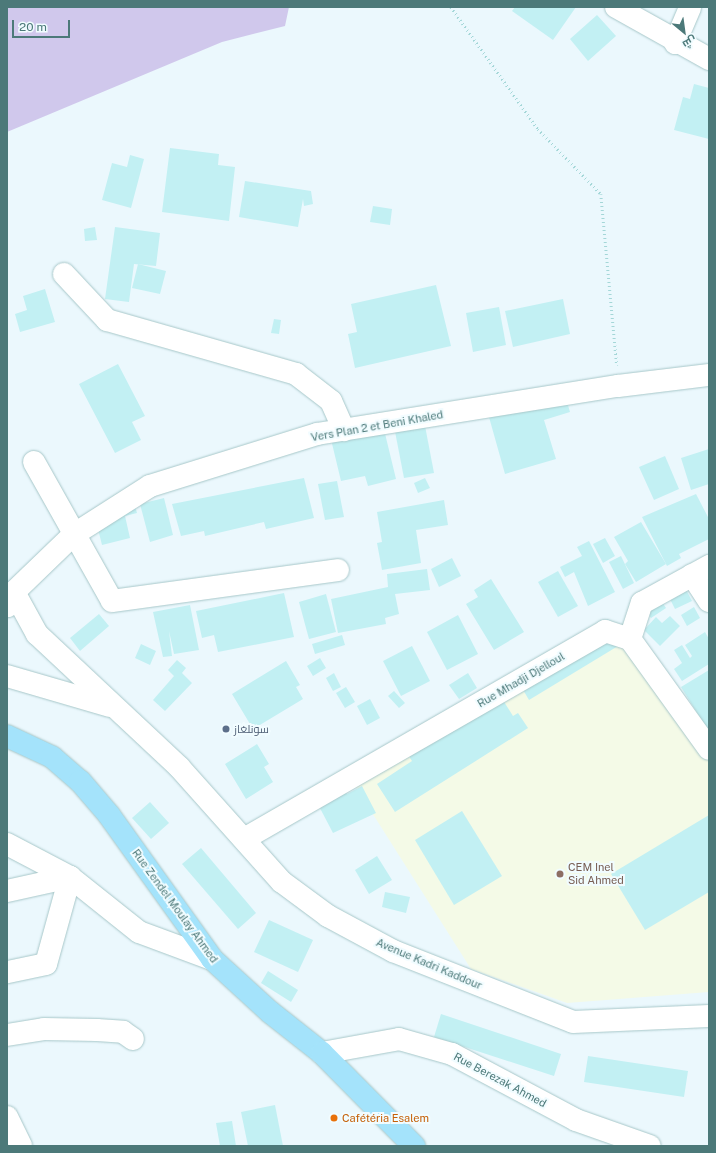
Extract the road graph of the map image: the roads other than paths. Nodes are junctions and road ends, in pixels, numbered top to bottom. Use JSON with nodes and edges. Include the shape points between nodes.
{"nodes":[{"id":1,"x":616,"y":7,"type":"edge"},
{"id":2,"x":690,"y":7,"type":"edge"},
{"id":3,"x":675,"y":43,"type":"junction"},
{"id":4,"x":709,"y":59,"type":"edge"},
{"id":5,"x":64,"y":274,"type":"dead end"},
{"id":6,"x":709,"y":375,"type":"edge"},
{"id":7,"x":344,"y":430,"type":"junction"},
{"id":8,"x":34,"y":462,"type":"dead end"},
{"id":9,"x":73,"y":535,"type":"junction"},
{"id":10,"x":338,"y":570,"type":"dead end"},
{"id":11,"x":700,"y":571,"type":"edge"},
{"id":12,"x":10,"y":600,"type":"edge"},
{"id":13,"x":709,"y":601,"type":"edge"},
{"id":14,"x":630,"y":639,"type":"junction"},
{"id":15,"x":7,"y":676,"type":"edge"},
{"id":16,"x":115,"y":708,"type":"junction"},
{"id":17,"x":7,"y":736,"type":"edge"},
{"id":18,"x":709,"y":749,"type":"edge"},
{"id":19,"x":244,"y":839,"type":"junction"},
{"id":20,"x":7,"y":844,"type":"edge"},
{"id":21,"x":70,"y":877,"type":"junction"},
{"id":22,"x":7,"y":891,"type":"edge"},
{"id":23,"x":212,"y":959,"type":"junction"},
{"id":24,"x":7,"y":972,"type":"edge"},
{"id":25,"x":709,"y":1016,"type":"edge"},
{"id":26,"x":7,"y":1035,"type":"edge"},
{"id":27,"x":133,"y":1039,"type":"dead end"},
{"id":28,"x":322,"y":1053,"type":"junction"},
{"id":29,"x":7,"y":1117,"type":"edge"},
{"id":30,"x":21,"y":1146,"type":"edge"},
{"id":31,"x":414,"y":1146,"type":"edge"},
{"id":32,"x":650,"y":1146,"type":"edge"}],
"edges":[{"from":1,"to":3,"type":"street"},
{"from":2,"to":3,"type":"street"},
{"from":3,"to":4,"type":"street"},
{"from":5,"to":7,"type":"street","via":[[108,320],[296,374],[331,401]]},
{"from":6,"to":7,"type":"street","name":"Vers Plan 2 et Beni Khaled","via":[[618,386]]},
{"from":7,"to":9,"type":"street","name":"Vers Plan 2 et Beni Khaled","via":[[317,434],[150,486]]},
{"from":8,"to":9,"type":"street"},
{"from":9,"to":10,"type":"street","via":[[112,601]]},
{"from":9,"to":12,"type":"street","name":"Vers Plan 2 et Beni Khaled"},
{"from":11,"to":13,"type":"street"},
{"from":11,"to":14,"type":"street","via":[[642,603]]},
{"from":12,"to":16,"type":"street","name":"Avenue Kadri Kaddour","via":[[37,634]]},
{"from":14,"to":18,"type":"street"},
{"from":14,"to":19,"type":"street","name":"Rue Mhadji Djelloul","via":[[605,631]]},
{"from":15,"to":16,"type":"street","name":"Avenue Kadri Kaddour"},
{"from":16,"to":19,"type":"street","name":"Avenue Kadri Kaddour","via":[[179,767]]},
{"from":17,"to":23,"type":"main road","name":"Rue Zendel Moulay Ahmed","via":[[52,757],[80,781],[109,815]]},
{"from":19,"to":25,"type":"street","name":"Avenue Kadri Kaddour","via":[[282,882],[328,916],[393,951],[573,1022]]},
{"from":20,"to":21,"type":"street"},
{"from":21,"to":22,"type":"street"},
{"from":21,"to":23,"type":"street","via":[[140,932]]},
{"from":21,"to":24,"type":"street","via":[[46,964]]},
{"from":23,"to":28,"type":"main road","name":"Rue Zendel Moulay Ahmed","via":[[270,1012]]},
{"from":26,"to":27,"type":"street","via":[[44,1029],[97,1030],[123,1032]]},
{"from":28,"to":31,"type":"main road","name":"Rue Zendel Moulay Ahmed"},
{"from":28,"to":32,"type":"street","name":"Rue Berezak Ahmed","via":[[392,1040],[407,1041],[452,1054],[576,1120]]},
{"from":29,"to":30,"type":"street"}]}
